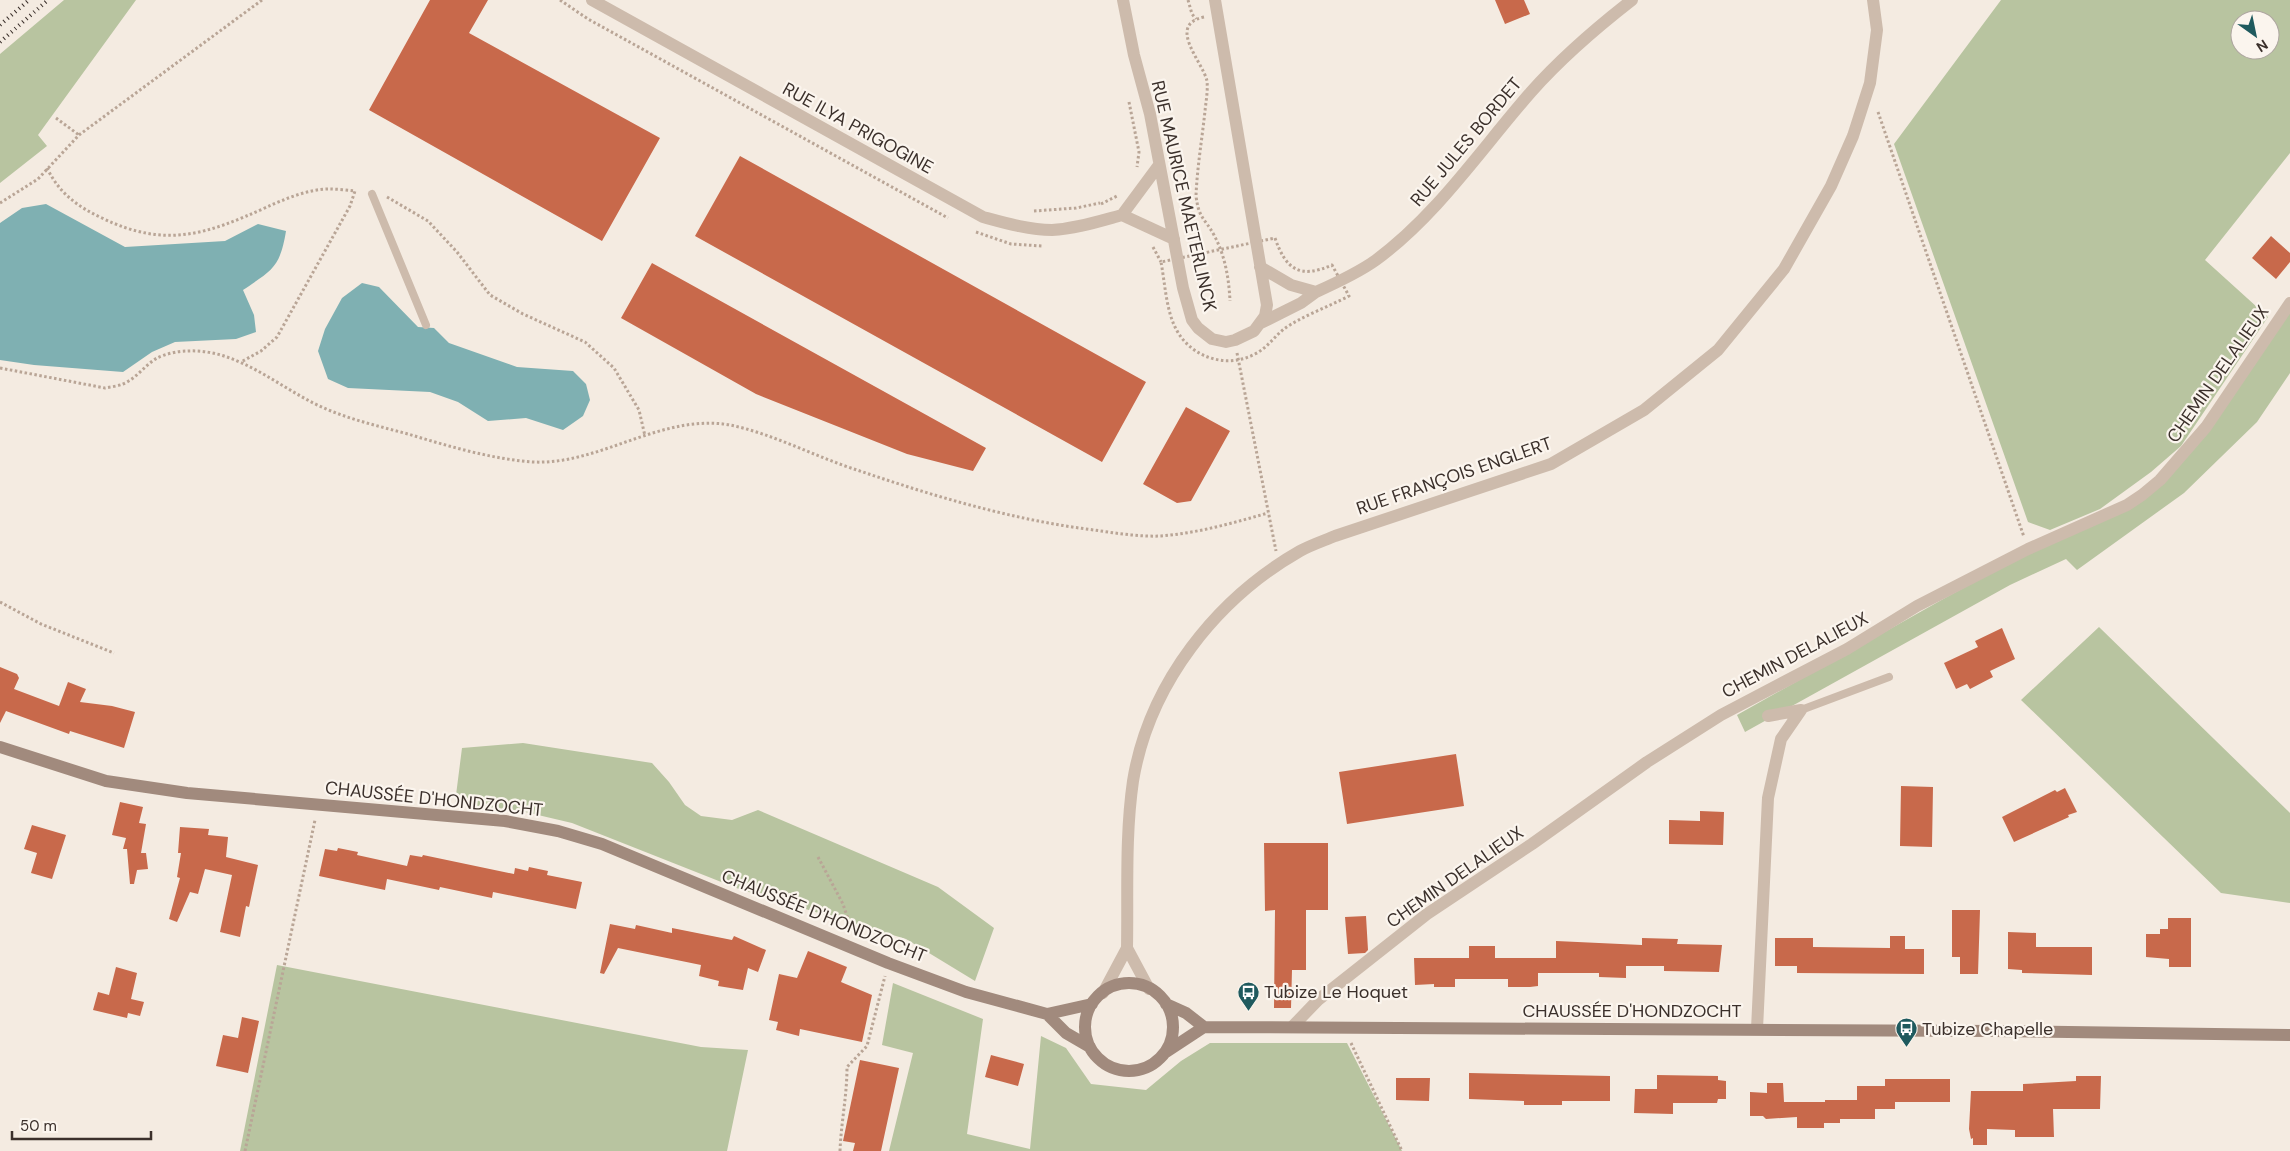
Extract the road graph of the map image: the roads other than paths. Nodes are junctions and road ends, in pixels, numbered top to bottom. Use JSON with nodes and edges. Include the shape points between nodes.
{"nodes":[{"id":1,"x":592,"y":0,"type":"edge"},
{"id":2,"x":1123,"y":0,"type":"edge"},
{"id":3,"x":1215,"y":0,"type":"edge"},
{"id":4,"x":1632,"y":0,"type":"edge"},
{"id":5,"x":1873,"y":0,"type":"edge"},
{"id":6,"x":1160,"y":165,"type":"junction"},
{"id":7,"x":372,"y":194,"type":"road end"},
{"id":8,"x":1122,"y":215,"type":"junction"},
{"id":9,"x":1174,"y":240,"type":"junction"},
{"id":10,"x":1260,"y":267,"type":"junction"},
{"id":11,"x":1316,"y":292,"type":"junction"},
{"id":12,"x":2290,"y":303,"type":"edge"},
{"id":13,"x":1261,"y":324,"type":"junction"},
{"id":14,"x":426,"y":325,"type":"dead end"},
{"id":15,"x":1889,"y":677,"type":"dead end"},
{"id":16,"x":1801,"y":710,"type":"junction"},
{"id":17,"x":1768,"y":716,"type":"dead end"},
{"id":18,"x":0,"y":747,"type":"edge"},
{"id":19,"x":1127,"y":948,"type":"junction"},
{"id":20,"x":1149,"y":989,"type":"junction"},
{"id":21,"x":1103,"y":993,"type":"junction"},
{"id":22,"x":1092,"y":1004,"type":"junction"},
{"id":23,"x":1166,"y":1004,"type":"junction"},
{"id":24,"x":1047,"y":1014,"type":"junction"},
{"id":25,"x":1204,"y":1027,"type":"junction"},
{"id":26,"x":1292,"y":1027,"type":"junction"},
{"id":27,"x":1757,"y":1029,"type":"junction"},
{"id":28,"x":2290,"y":1035,"type":"edge"},
{"id":29,"x":1090,"y":1047,"type":"junction"},
{"id":30,"x":1164,"y":1053,"type":"junction"}],
"edges":[{"from":1,"to":8,"type":"street","name":"RUE ILYA PRIGOGINE","via":[[983,217],[1016,226],[1053,230]]},
{"from":2,"to":6,"type":"street","name":"RUE MAURICE MAETERLINCK"},
{"from":3,"to":10,"type":"street"},
{"from":4,"to":11,"type":"street","name":"RUE JULES BORDET","via":[[1548,74],[1418,225],[1375,261]]},
{"from":5,"to":19,"type":"street","name":"RUE FRANÇOIS ENGLERT","via":[[1877,30],[1866,94],[1853,136],[1831,186],[1784,268],[1718,350],[1644,410],[1551,464],[1301,550],[1233,599],[1212,621],[1168,682],[1145,736],[1129,812]]},
{"from":6,"to":8,"type":"street"},
{"from":6,"to":9,"type":"street","name":"RUE MAURICE MAETERLINCK"},
{"from":7,"to":14,"type":"lane"},
{"from":8,"to":9,"type":"street"},
{"from":9,"to":13,"type":"street","name":"RUE MAURICE MAETERLINCK","via":[[1183,288],[1192,320],[1198,328],[1212,339],[1226,342],[1246,337]]},
{"from":10,"to":11,"type":"street","via":[[1291,285]]},
{"from":10,"to":13,"type":"street","via":[[1266,306]]},
{"from":11,"to":13,"type":"street","name":"RUE JULES BORDET"},
{"from":12,"to":26,"type":"street","name":"CHEMIN DELALIEUX","via":[[2206,427],[2160,480],[2127,506],[2028,549],[1730,710],[1647,762],[1428,914],[1318,1000]]},
{"from":15,"to":16,"type":"lane"},
{"from":16,"to":17,"type":"street"},
{"from":16,"to":27,"type":"street","via":[[1781,739],[1768,798]]},
{"from":18,"to":24,"type":"main road","name":"CHAUSSÉE D'HONDZOCHT","via":[[106,781],[187,793],[505,821],[558,831],[621,852],[888,963],[966,992]]},
{"from":19,"to":20,"type":"street"},
{"from":19,"to":21,"type":"street"},
{"from":20,"to":21,"type":"main road","via":[[1139,984],[1124,983]]},
{"from":20,"to":23,"type":"main road"},
{"from":21,"to":22,"type":"main road"},
{"from":22,"to":24,"type":"main road"},
{"from":22,"to":29,"type":"main road","via":[[1086,1020]]},
{"from":23,"to":25,"type":"main road","via":[[1186,1012]]},
{"from":23,"to":30,"type":"main road","via":[[1173,1029]]},
{"from":24,"to":29,"type":"main road","via":[[1066,1033]]},
{"from":25,"to":26,"type":"main road","name":"CHAUSSÉE D'HONDZOCHT"},
{"from":25,"to":30,"type":"main road"},
{"from":26,"to":27,"type":"main road","name":"CHAUSSÉE D'HONDZOCHT"},
{"from":27,"to":28,"type":"main road","name":"CHAUSSÉE D'HONDZOCHT"},
{"from":29,"to":30,"type":"main road","via":[[1098,1058],[1122,1071],[1149,1066]]}]}
